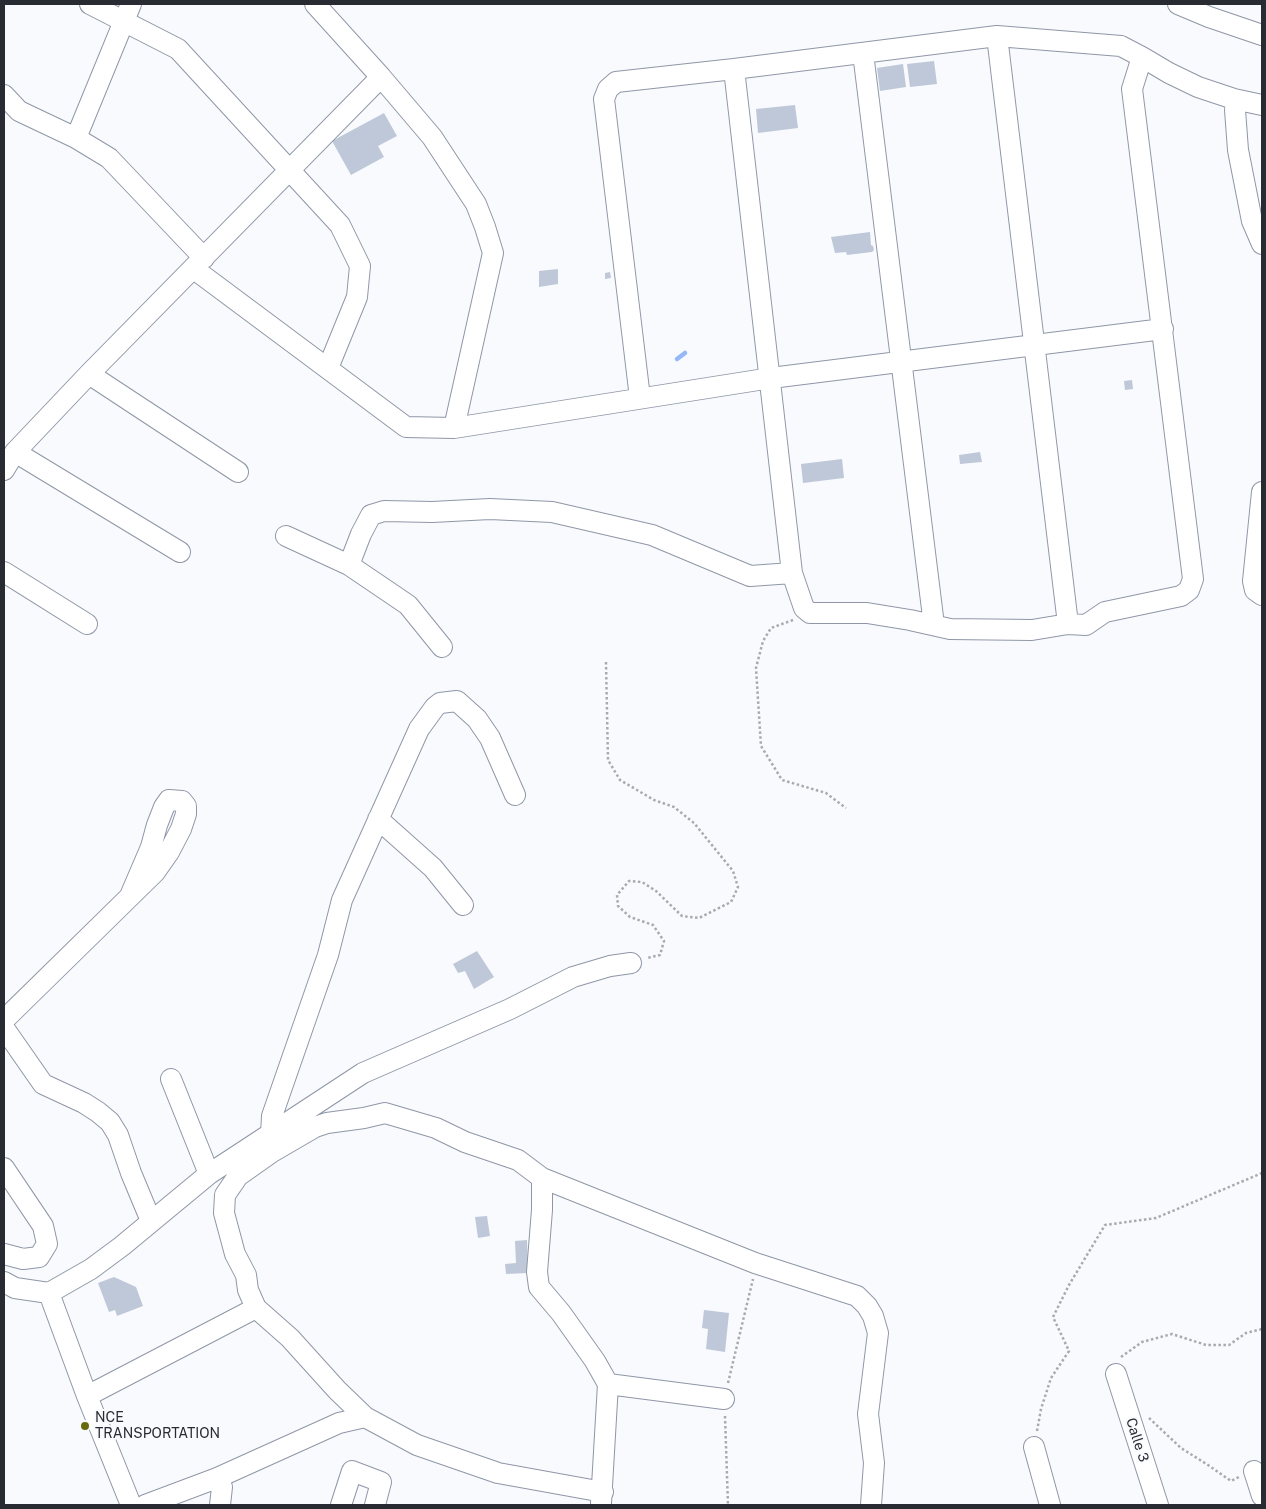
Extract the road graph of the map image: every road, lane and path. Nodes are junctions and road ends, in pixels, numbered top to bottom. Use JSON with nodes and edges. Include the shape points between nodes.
{"nodes":[{"id":1,"x":90,"y":4,"type":"edge"},
{"id":2,"x":315,"y":4,"type":"edge"},
{"id":3,"x":1178,"y":4,"type":"edge"},
{"id":4,"x":127,"y":12,"type":"edge"},
{"id":5,"x":1262,"y":35,"type":"edge"},
{"id":6,"x":998,"y":36,"type":"junction"},
{"id":7,"x":863,"y":53,"type":"junction"},
{"id":8,"x":1142,"y":57,"type":"junction"},
{"id":9,"x":734,"y":69,"type":"junction"},
{"id":10,"x":382,"y":77,"type":"junction"},
{"id":11,"x":4,"y":95,"type":"edge"},
{"id":12,"x":1234,"y":105,"type":"junction"},
{"id":13,"x":1262,"y":105,"type":"edge"},
{"id":14,"x":1262,"y":117,"type":"edge"},
{"id":15,"x":76,"y":138,"type":"junction"},
{"id":16,"x":290,"y":170,"type":"junction"},
{"id":17,"x":1262,"y":244,"type":"edge"},
{"id":18,"x":199,"y":264,"type":"junction"},
{"id":19,"x":1163,"y":330,"type":"junction"},
{"id":20,"x":1034,"y":345,"type":"junction"},
{"id":21,"x":901,"y":361,"type":"junction"},
{"id":22,"x":328,"y":368,"type":"junction"},
{"id":23,"x":89,"y":374,"type":"junction"},
{"id":24,"x":770,"y":378,"type":"junction"},
{"id":25,"x":640,"y":398,"type":"junction"},
{"id":26,"x":454,"y":428,"type":"junction"},
{"id":27,"x":15,"y":452,"type":"junction"},
{"id":28,"x":4,"y":470,"type":"edge"},
{"id":29,"x":238,"y":472,"type":"dead end"},
{"id":30,"x":1262,"y":492,"type":"edge"},
{"id":31,"x":286,"y":536,"type":"dead end"},
{"id":32,"x":180,"y":552,"type":"dead end"},
{"id":33,"x":350,"y":565,"type":"junction"},
{"id":34,"x":4,"y":572,"type":"edge"},
{"id":35,"x":792,"y":573,"type":"junction"},
{"id":36,"x":1262,"y":596,"type":"edge"},
{"id":37,"x":810,"y":613,"type":"junction"},
{"id":38,"x":87,"y":624,"type":"dead end"},
{"id":39,"x":1068,"y":624,"type":"junction"},
{"id":40,"x":934,"y":625,"type":"junction"},
{"id":41,"x":442,"y":647,"type":"dead end"},
{"id":42,"x":606,"y":662,"type":"dead end"},
{"id":43,"x":515,"y":795,"type":"dead end"},
{"id":44,"x":846,"y":808,"type":"dead end"},
{"id":45,"x":378,"y":819,"type":"junction"},
{"id":46,"x":130,"y":896,"type":"dead end"},
{"id":47,"x":463,"y":906,"type":"dead end"},
{"id":48,"x":631,"y":962,"type":"joint"},
{"id":49,"x":4,"y":1020,"type":"edge"},
{"id":50,"x":4,"y":1028,"type":"edge"},
{"id":51,"x":172,"y":1078,"type":"dead end"},
{"id":52,"x":271,"y":1134,"type":"junction"},
{"id":53,"x":4,"y":1168,"type":"edge"},
{"id":54,"x":1262,"y":1173,"type":"edge"},
{"id":55,"x":209,"y":1174,"type":"junction"},
{"id":56,"x":542,"y":1178,"type":"junction"},
{"id":57,"x":151,"y":1221,"type":"junction"},
{"id":58,"x":4,"y":1254,"type":"edge"},
{"id":59,"x":755,"y":1263,"type":"junction"},
{"id":60,"x":4,"y":1282,"type":"edge"},
{"id":61,"x":49,"y":1294,"type":"junction"},
{"id":62,"x":256,"y":1308,"type":"junction"},
{"id":63,"x":1262,"y":1329,"type":"edge"},
{"id":64,"x":1116,"y":1374,"type":"joint"},
{"id":65,"x":608,"y":1384,"type":"junction"},
{"id":66,"x":87,"y":1396,"type":"junction"},
{"id":67,"x":724,"y":1400,"type":"junction"},
{"id":68,"x":365,"y":1417,"type":"junction"},
{"id":69,"x":1148,"y":1417,"type":"dead end"},
{"id":70,"x":1034,"y":1447,"type":"joint"},
{"id":71,"x":1254,"y":1471,"type":"dead end"},
{"id":72,"x":217,"y":1478,"type":"junction"},
{"id":73,"x":1232,"y":1481,"type":"dead end"},
{"id":74,"x":1262,"y":1496,"type":"edge"},
{"id":75,"x":602,"y":1498,"type":"edge"},
{"id":76,"x":131,"y":1505,"type":"edge"},
{"id":77,"x":145,"y":1505,"type":"edge"},
{"id":78,"x":220,"y":1505,"type":"edge"},
{"id":79,"x":341,"y":1505,"type":"edge"},
{"id":80,"x":375,"y":1505,"type":"edge"},
{"id":81,"x":728,"y":1505,"type":"edge"},
{"id":82,"x":871,"y":1505,"type":"edge"},
{"id":83,"x":1050,"y":1505,"type":"edge"},
{"id":84,"x":1158,"y":1505,"type":"edge"}],
"edges":[{"from":1,"to":4,"type":"street"},
{"from":2,"to":10,"type":"street"},
{"from":3,"to":5,"type":"street"},
{"from":4,"to":15,"type":"street"},
{"from":4,"to":16,"type":"street","via":[[178,49]]},
{"from":6,"to":7,"type":"street"},
{"from":6,"to":8,"type":"street","via":[[1121,46]]},
{"from":6,"to":20,"type":"street"},
{"from":7,"to":9,"type":"street"},
{"from":7,"to":21,"type":"street"},
{"from":8,"to":12,"type":"street"},
{"from":8,"to":19,"type":"street","via":[[1132,89]]},
{"from":9,"to":24,"type":"street"},
{"from":9,"to":25,"type":"street","via":[[616,82],[604,99]]},
{"from":10,"to":16,"type":"street"},
{"from":10,"to":26,"type":"street","via":[[432,137],[476,204],[493,253]]},
{"from":11,"to":15,"type":"street","via":[[19,111]]},
{"from":12,"to":13,"type":"street"},
{"from":12,"to":14,"type":"street"},
{"from":12,"to":17,"type":"street","via":[[1238,150],[1252,221]]},
{"from":15,"to":18,"type":"street","via":[[109,158]]},
{"from":16,"to":18,"type":"street"},
{"from":16,"to":22,"type":"street","via":[[340,225],[360,266],[357,297]]},
{"from":18,"to":22,"type":"street"},
{"from":18,"to":23,"type":"street"},
{"from":19,"to":20,"type":"street"},
{"from":19,"to":39,"type":"street","via":[[1193,579],[1190,590],[1181,596],[1105,612],[1086,625]]},
{"from":20,"to":21,"type":"street"},
{"from":20,"to":39,"type":"street"},
{"from":21,"to":24,"type":"street"},
{"from":21,"to":40,"type":"street"},
{"from":22,"to":26,"type":"street","via":[[406,427]]},
{"from":23,"to":27,"type":"street"},
{"from":23,"to":29,"type":"street"},
{"from":24,"to":25,"type":"street"},
{"from":24,"to":35,"type":"street"},
{"from":25,"to":26,"type":"street"},
{"from":27,"to":28,"type":"street"},
{"from":27,"to":32,"type":"street"},
{"from":30,"to":36,"type":"street","via":[[1253,582],[1255,590]]},
{"from":31,"to":33,"type":"street"},
{"from":33,"to":35,"type":"street","via":[[361,534],[372,516],[384,511],[490,509],[552,512],[652,535],[750,576]]},
{"from":33,"to":41,"type":"street","via":[[408,604]]},
{"from":34,"to":38,"type":"street"},
{"from":35,"to":37,"type":"street","via":[[804,608]]},
{"from":37,"to":40,"type":"street","via":[[867,613]]},
{"from":37,"to":44,"type":"path","via":[[772,628],[763,641],[756,668],[761,746],[782,780],[826,793]]},
{"from":39,"to":40,"type":"street","via":[[1032,630],[950,629]]},
{"from":42,"to":48,"type":"path","via":[[608,760],[612,767],[620,780],[654,800],[674,807],[694,823],[733,871],[738,887],[731,902],[699,918],[682,916],[642,882],[629,882],[617,895],[618,906],[630,917],[653,925],[664,941],[660,955]]},
{"from":43,"to":45,"type":"street","via":[[490,738],[477,719],[457,701],[440,703],[419,729]]},
{"from":45,"to":47,"type":"street","via":[[433,868]]},
{"from":45,"to":52,"type":"street","via":[[342,900],[328,955],[272,1116]]},
{"from":46,"to":49,"type":"street"},
{"from":48,"to":52,"type":"street","via":[[573,977],[510,1009],[363,1073]]},
{"from":50,"to":57,"type":"street","via":[[42,1084],[84,1103],[110,1122],[118,1134]]},
{"from":51,"to":55,"type":"street"},
{"from":52,"to":55,"type":"street"},
{"from":53,"to":58,"type":"street","via":[[43,1226],[47,1244],[39,1256],[22,1259]]},
{"from":54,"to":70,"type":"path","via":[[1156,1218],[1105,1224],[1053,1318],[1069,1351],[1051,1378]]},
{"from":55,"to":57,"type":"street"},
{"from":56,"to":59,"type":"street"},
{"from":56,"to":62,"type":"street","via":[[518,1160],[464,1142],[436,1128],[385,1113],[326,1122],[272,1152],[238,1176],[225,1195],[228,1233]]},
{"from":56,"to":65,"type":"street","via":[[539,1287],[561,1313]]},
{"from":57,"to":61,"type":"street","via":[[91,1269]]},
{"from":59,"to":67,"type":"path"},
{"from":59,"to":82,"type":"street","via":[[857,1296],[873,1316],[878,1333],[868,1414],[874,1463]]},
{"from":60,"to":61,"type":"street","via":[[15,1288]]},
{"from":61,"to":66,"type":"street"},
{"from":62,"to":66,"type":"street"},
{"from":62,"to":68,"type":"street","via":[[290,1338]]},
{"from":63,"to":64,"type":"path","via":[[1246,1333],[1229,1345],[1206,1345],[1172,1334],[1142,1342],[1121,1356]]},
{"from":64,"to":84,"type":"street","name":"Calle 3"},
{"from":65,"to":67,"type":"street"},
{"from":65,"to":75,"type":"street"},
{"from":66,"to":76,"type":"street"},
{"from":67,"to":81,"type":"path"},
{"from":68,"to":72,"type":"street","via":[[339,1423]]},
{"from":68,"to":75,"type":"street","via":[[417,1445],[498,1473]]},
{"from":69,"to":73,"type":"path","via":[[1181,1448]]},
{"from":70,"to":83,"type":"street"},
{"from":71,"to":74,"type":"street"},
{"from":72,"to":77,"type":"street"},
{"from":72,"to":78,"type":"street","via":[[222,1487]]},
{"from":79,"to":80,"type":"street","via":[[352,1471],[381,1482]]}]}
